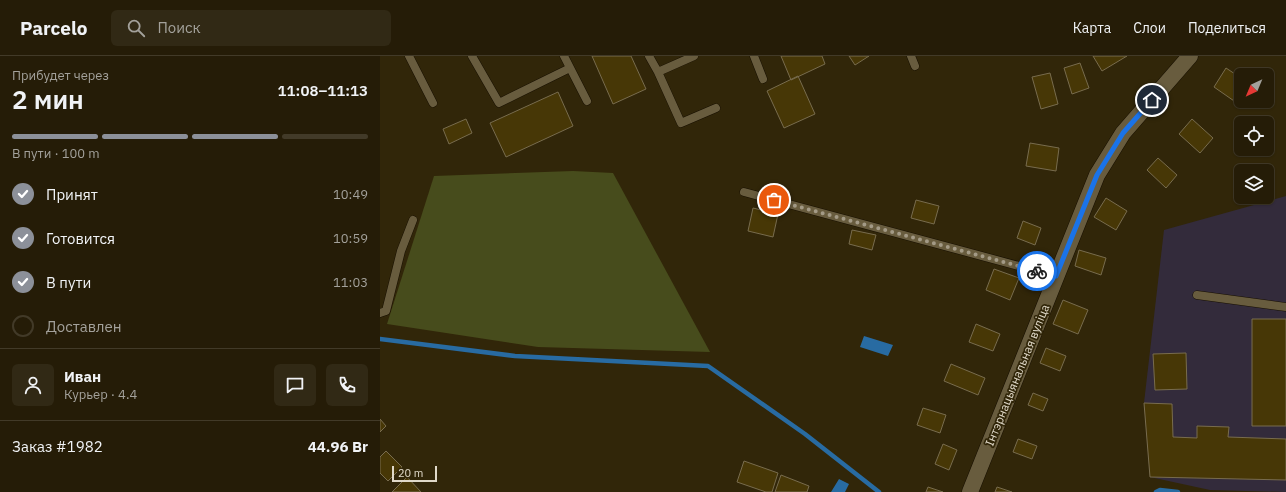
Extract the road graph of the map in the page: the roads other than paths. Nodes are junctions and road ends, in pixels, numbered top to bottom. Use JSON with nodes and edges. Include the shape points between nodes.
{"nodes":[{"id":1,"x":408,"y":56,"type":"edge"},
{"id":2,"x":472,"y":56,"type":"edge"},
{"id":3,"x":564,"y":56,"type":"edge"},
{"id":4,"x":649,"y":56,"type":"edge"},
{"id":5,"x":694,"y":56,"type":"edge"},
{"id":6,"x":754,"y":56,"type":"edge"},
{"id":7,"x":911,"y":56,"type":"edge"},
{"id":8,"x":1190,"y":56,"type":"edge"},
{"id":9,"x":915,"y":66,"type":"dead end"},
{"id":10,"x":570,"y":68,"type":"junction"},
{"id":11,"x":658,"y":72,"type":"junction"},
{"id":12,"x":763,"y":79,"type":"dead end"},
{"id":13,"x":587,"y":101,"type":"dead end"},
{"id":14,"x":433,"y":103,"type":"dead end"},
{"id":15,"x":716,"y":108,"type":"dead end"},
{"id":16,"x":744,"y":192,"type":"dead end"},
{"id":17,"x":413,"y":220,"type":"dead end"},
{"id":18,"x":1056,"y":276,"type":"junction"},
{"id":19,"x":1197,"y":295,"type":"dead end"},
{"id":20,"x":1286,"y":307,"type":"edge"},
{"id":21,"x":380,"y":313,"type":"edge"},
{"id":22,"x":970,"y":492,"type":"edge"}],
"edges":[{"from":1,"to":14,"type":"lane"},
{"from":2,"to":10,"type":"lane","via":[[499,103]]},
{"from":3,"to":10,"type":"lane"},
{"from":4,"to":11,"type":"lane"},
{"from":5,"to":11,"type":"lane"},
{"from":6,"to":12,"type":"lane"},
{"from":7,"to":9,"type":"lane"},
{"from":8,"to":18,"type":"street","name":"Інтэрнацыянальная вуліца","via":[[1123,133],[1097,175]]},
{"from":10,"to":13,"type":"lane"},
{"from":11,"to":15,"type":"lane","via":[[682,123]]},
{"from":16,"to":18,"type":"lane"},
{"from":17,"to":21,"type":"lane","via":[[401,251],[386,311]]},
{"from":18,"to":22,"type":"street","name":"Інтэрнацыянальная вуліца"},
{"from":19,"to":20,"type":"lane"}]}
